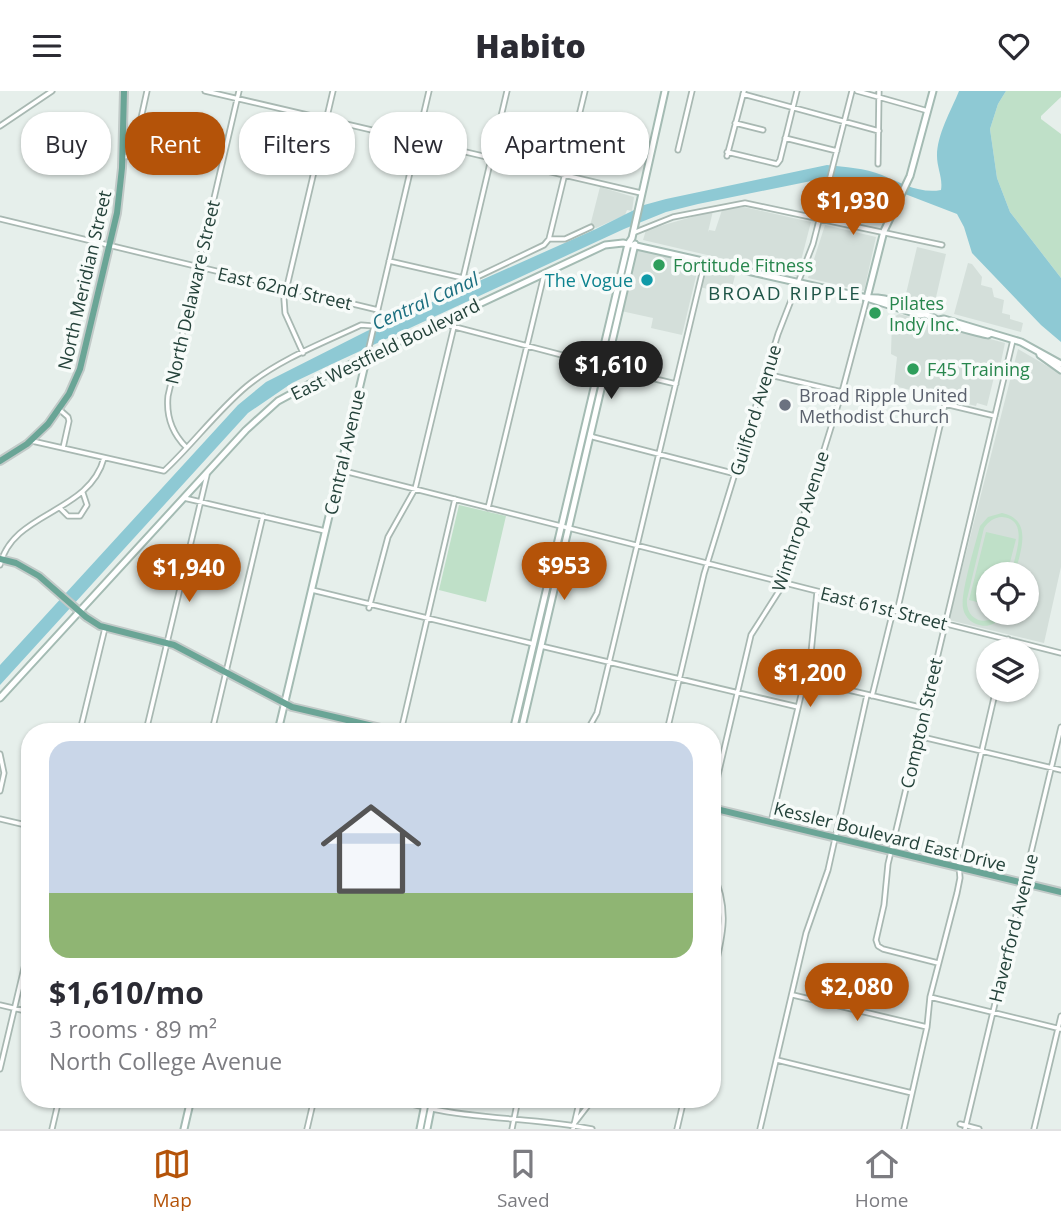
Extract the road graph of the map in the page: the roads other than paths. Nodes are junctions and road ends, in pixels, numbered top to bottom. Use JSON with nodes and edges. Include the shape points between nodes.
{"nodes":[{"id":1,"x":52,"y":91,"type":"edge"},
{"id":2,"x":124,"y":91,"type":"edge"},
{"id":3,"x":147,"y":91,"type":"edge"},
{"id":4,"x":205,"y":91,"type":"edge"},
{"id":5,"x":239,"y":91,"type":"edge"},
{"id":6,"x":333,"y":91,"type":"edge"},
{"id":7,"x":429,"y":91,"type":"edge"},
{"id":8,"x":507,"y":91,"type":"edge"},
{"id":9,"x":585,"y":91,"type":"edge"},
{"id":10,"x":665,"y":91,"type":"edge"},
{"id":11,"x":692,"y":91,"type":"edge"},
{"id":12,"x":797,"y":91,"type":"edge"},
{"id":13,"x":855,"y":91,"type":"edge"},
{"id":14,"x":879,"y":91,"type":"edge"},
{"id":15,"x":933,"y":91,"type":"edge"},
{"id":16,"x":743,"y":92,"type":"edge"},
{"id":17,"x":880,"y":97,"type":"junction"},
{"id":18,"x":237,"y":99,"type":"junction"},
{"id":19,"x":793,"y":107,"type":"junction"},
{"id":20,"x":928,"y":111,"type":"junction"},
{"id":21,"x":296,"y":112,"type":"edge"},
{"id":22,"x":328,"y":112,"type":"edge"},
{"id":23,"x":424,"y":112,"type":"edge"},
{"id":24,"x":502,"y":112,"type":"edge"},
{"id":25,"x":580,"y":112,"type":"edge"},
{"id":26,"x":845,"y":122,"type":"junction"},
{"id":27,"x":735,"y":123,"type":"junction"},
{"id":28,"x":0,"y":126,"type":"edge"},
{"id":29,"x":764,"y":130,"type":"dead end"},
{"id":30,"x":879,"y":131,"type":"junction"},
{"id":31,"x":785,"y":138,"type":"junction"},
{"id":32,"x":678,"y":150,"type":"dead end"},
{"id":33,"x":837,"y":151,"type":"junction"},
{"id":34,"x":122,"y":157,"type":"junction"},
{"id":35,"x":878,"y":164,"type":"dead end"},
{"id":36,"x":314,"y":175,"type":"edge"},
{"id":37,"x":410,"y":175,"type":"edge"},
{"id":38,"x":487,"y":175,"type":"edge"},
{"id":39,"x":565,"y":175,"type":"joint"},
{"id":40,"x":641,"y":194,"type":"junction"},
{"id":41,"x":820,"y":218,"type":"junction"},
{"id":42,"x":0,"y":219,"type":"edge"},
{"id":43,"x":591,"y":227,"type":"dead end"},
{"id":44,"x":884,"y":231,"type":"junction"},
{"id":45,"x":633,"y":234,"type":"junction"},
{"id":46,"x":549,"y":239,"type":"junction"},
{"id":47,"x":631,"y":245,"type":"junction"},
{"id":48,"x":942,"y":245,"type":"dead end"},
{"id":49,"x":110,"y":246,"type":"junction"},
{"id":50,"x":389,"y":261,"type":"junction"},
{"id":51,"x":705,"y":261,"type":"junction"},
{"id":52,"x":198,"y":267,"type":"junction"},
{"id":53,"x":544,"y":274,"type":"junction"},
{"id":54,"x":463,"y":278,"type":"junction"},
{"id":55,"x":799,"y":283,"type":"junction"},
{"id":56,"x":287,"y":288,"type":"junction"},
{"id":57,"x":867,"y":298,"type":"junction"},
{"id":58,"x":378,"y":310,"type":"junction"},
{"id":59,"x":457,"y":314,"type":"junction"},
{"id":60,"x":438,"y":323,"type":"junction"},
{"id":61,"x":374,"y":327,"type":"junction"},
{"id":62,"x":454,"y":327,"type":"junction"},
{"id":63,"x":1013,"y":340,"type":"junction"},
{"id":64,"x":527,"y":346,"type":"junction"},
{"id":65,"x":1039,"y":352,"type":"junction"},
{"id":66,"x":303,"y":353,"type":"junction"},
{"id":67,"x":367,"y":356,"type":"junction"},
{"id":68,"x":1061,"y":364,"type":"edge"},
{"id":69,"x":606,"y":367,"type":"junction"},
{"id":70,"x":1061,"y":370,"type":"edge"},
{"id":71,"x":766,"y":374,"type":"junction"},
{"id":72,"x":676,"y":384,"type":"junction"},
{"id":73,"x":842,"y":392,"type":"junction"},
{"id":74,"x":59,"y":410,"type":"junction"},
{"id":75,"x":995,"y":415,"type":"junction"},
{"id":76,"x":591,"y":437,"type":"junction"},
{"id":77,"x":31,"y":440,"type":"junction"},
{"id":78,"x":187,"y":447,"type":"junction"},
{"id":79,"x":63,"y":448,"type":"junction"},
{"id":80,"x":658,"y":454,"type":"junction"},
{"id":81,"x":104,"y":458,"type":"junction"},
{"id":82,"x":0,"y":461,"type":"edge"},
{"id":83,"x":340,"y":470,"type":"junction"},
{"id":84,"x":207,"y":472,"type":"junction"},
{"id":85,"x":736,"y":474,"type":"junction"},
{"id":86,"x":415,"y":489,"type":"junction"},
{"id":87,"x":83,"y":493,"type":"junction"},
{"id":88,"x":184,"y":498,"type":"junction"},
{"id":89,"x":455,"y":499,"type":"junction"},
{"id":90,"x":200,"y":501,"type":"junction"},
{"id":91,"x":488,"y":507,"type":"junction"},
{"id":92,"x":60,"y":508,"type":"junction"},
{"id":93,"x":263,"y":516,"type":"junction"},
{"id":94,"x":561,"y":526,"type":"junction"},
{"id":95,"x":569,"y":528,"type":"junction"},
{"id":96,"x":326,"y":531,"type":"junction"},
{"id":97,"x":636,"y":546,"type":"junction"},
{"id":98,"x":0,"y":561,"type":"edge"},
{"id":99,"x":708,"y":565,"type":"junction"},
{"id":100,"x":783,"y":583,"type":"junction"},
{"id":101,"x":312,"y":590,"type":"junction"},
{"id":102,"x":817,"y":592,"type":"junction"},
{"id":103,"x":369,"y":606,"type":"junction"},
{"id":104,"x":895,"y":611,"type":"junction"},
{"id":105,"x":80,"y":612,"type":"junction"},
{"id":106,"x":427,"y":618,"type":"junction"},
{"id":107,"x":944,"y":623,"type":"junction"},
{"id":108,"x":105,"y":628,"type":"junction"},
{"id":109,"x":1008,"y":639,"type":"edge"},
{"id":110,"x":167,"y":643,"type":"junction"},
{"id":111,"x":538,"y":645,"type":"junction"},
{"id":112,"x":1039,"y":647,"type":"edge"},
{"id":113,"x":1061,"y":653,"type":"edge"},
{"id":114,"x":609,"y":662,"type":"junction"},
{"id":115,"x":226,"y":673,"type":"junction"},
{"id":116,"x":680,"y":679,"type":"junction"},
{"id":117,"x":836,"y":687,"type":"dead end"},
{"id":118,"x":738,"y":692,"type":"junction"},
{"id":119,"x":870,"y":695,"type":"junction"},
{"id":120,"x":0,"y":698,"type":"edge"},
{"id":121,"x":993,"y":702,"type":"edge"},
{"id":122,"x":285,"y":704,"type":"junction"},
{"id":123,"x":798,"y":707,"type":"junction"},
{"id":124,"x":924,"y":708,"type":"junction"},
{"id":125,"x":82,"y":723,"type":"edge"},
{"id":126,"x":148,"y":723,"type":"edge"},
{"id":127,"x":214,"y":723,"type":"edge"},
{"id":128,"x":280,"y":723,"type":"edge"},
{"id":129,"x":362,"y":723,"type":"edge"},
{"id":130,"x":403,"y":723,"type":"edge"},
{"id":131,"x":515,"y":723,"type":"edge"},
{"id":132,"x":523,"y":723,"type":"edge"},
{"id":133,"x":592,"y":723,"type":"edge"},
{"id":134,"x":669,"y":723,"type":"edge"},
{"id":135,"x":1061,"y":727,"type":"edge"},
{"id":136,"x":918,"y":736,"type":"junction"},
{"id":137,"x":982,"y":751,"type":"junction"},
{"id":138,"x":0,"y":754,"type":"edge"},
{"id":139,"x":721,"y":764,"type":"edge"},
{"id":140,"x":1051,"y":768,"type":"junction"},
{"id":141,"x":1061,"y":770,"type":"edge"},
{"id":142,"x":0,"y":791,"type":"edge"},
{"id":143,"x":721,"y":811,"type":"edge"},
{"id":144,"x":0,"y":819,"type":"edge"},
{"id":145,"x":771,"y":822,"type":"junction"},
{"id":146,"x":21,"y":824,"type":"edge"},
{"id":147,"x":835,"y":837,"type":"junction"},
{"id":148,"x":891,"y":850,"type":"junction"},
{"id":149,"x":958,"y":867,"type":"junction"},
{"id":150,"x":1024,"y":883,"type":"junction"},
{"id":151,"x":1061,"y":892,"type":"edge"},
{"id":152,"x":721,"y":894,"type":"edge"},
{"id":153,"x":721,"y":935,"type":"edge"},
{"id":154,"x":938,"y":963,"type":"junction"},
{"id":155,"x":21,"y":980,"type":"edge"},
{"id":156,"x":793,"y":995,"type":"junction"},
{"id":157,"x":930,"y":997,"type":"junction"},
{"id":158,"x":0,"y":1005,"type":"edge"},
{"id":159,"x":14,"y":1009,"type":"junction"},
{"id":160,"x":21,"y":1010,"type":"edge"},
{"id":161,"x":993,"y":1012,"type":"junction"},
{"id":162,"x":1061,"y":1016,"type":"edge"},
{"id":163,"x":927,"y":1027,"type":"junction"},
{"id":164,"x":1060,"y":1028,"type":"edge"},
{"id":165,"x":777,"y":1060,"type":"junction"},
{"id":166,"x":0,"y":1069,"type":"edge"},
{"id":167,"x":912,"y":1093,"type":"junction"},
{"id":168,"x":57,"y":1108,"type":"edge"},
{"id":169,"x":189,"y":1108,"type":"edge"},
{"id":170,"x":312,"y":1108,"type":"edge"},
{"id":171,"x":428,"y":1108,"type":"junction"},
{"id":172,"x":516,"y":1108,"type":"edge"},
{"id":173,"x":578,"y":1108,"type":"edge"},
{"id":174,"x":587,"y":1108,"type":"edge"},
{"id":175,"x":682,"y":1108,"type":"edge"},
{"id":176,"x":514,"y":1119,"type":"junction"},
{"id":177,"x":964,"y":1126,"type":"edge"},
{"id":178,"x":573,"y":1127,"type":"edge"},
{"id":179,"x":51,"y":1129,"type":"edge"},
{"id":180,"x":184,"y":1129,"type":"edge"},
{"id":181,"x":307,"y":1129,"type":"edge"},
{"id":182,"x":420,"y":1129,"type":"edge"},
{"id":183,"x":427,"y":1129,"type":"edge"},
{"id":184,"x":512,"y":1129,"type":"edge"},
{"id":185,"x":592,"y":1129,"type":"edge"},
{"id":186,"x":677,"y":1129,"type":"edge"},
{"id":187,"x":760,"y":1129,"type":"edge"},
{"id":188,"x":904,"y":1129,"type":"edge"},
{"id":189,"x":979,"y":1129,"type":"edge"},
{"id":190,"x":1034,"y":1129,"type":"edge"}],
"edges":[{"from":1,"to":28,"type":"street"},
{"from":2,"to":34,"type":"main road","name":"North Meridian Street"},
{"from":3,"to":34,"type":"street","name":"North Meridian Street","via":[[134,150]]},
{"from":4,"to":18,"type":"street"},
{"from":5,"to":18,"type":"street","name":"North Delaware Street"},
{"from":6,"to":22,"type":"street"},
{"from":7,"to":23,"type":"street","name":"Central Avenue"},
{"from":8,"to":24,"type":"street"},
{"from":9,"to":25,"type":"street"},
{"from":10,"to":40,"type":"main road"},
{"from":11,"to":32,"type":"street"},
{"from":12,"to":19,"type":"street"},
{"from":13,"to":17,"type":"street"},
{"from":13,"to":26,"type":"street","name":"Guilford Avenue"},
{"from":14,"to":17,"type":"street"},
{"from":15,"to":20,"type":"main road","name":"Winthrop Avenue"},
{"from":16,"to":19,"type":"street"},
{"from":16,"to":27,"type":"street"},
{"from":17,"to":20,"type":"street"},
{"from":17,"to":30,"type":"street"},
{"from":18,"to":21,"type":"street"},
{"from":18,"to":52,"type":"street","name":"North Delaware Street"},
{"from":19,"to":26,"type":"street"},
{"from":19,"to":31,"type":"street"},
{"from":20,"to":44,"type":"main road","name":"Winthrop Avenue","via":[[901,198]]},
{"from":26,"to":30,"type":"street"},
{"from":26,"to":33,"type":"street","name":"Guilford Avenue"},
{"from":27,"to":29,"type":"street"},
{"from":27,"to":31,"type":"street","via":[[727,154],[777,164]]},
{"from":30,"to":35,"type":"street"},
{"from":31,"to":33,"type":"street"},
{"from":33,"to":41,"type":"street","name":"Guilford Avenue"},
{"from":34,"to":49,"type":"main road","name":"North Meridian Street"},
{"from":36,"to":56,"type":"street"},
{"from":37,"to":50,"type":"street","name":"Central Avenue"},
{"from":38,"to":54,"type":"street"},
{"from":39,"to":40,"type":"street"},
{"from":39,"to":46,"type":"street"},
{"from":40,"to":45,"type":"main road"},
{"from":41,"to":44,"type":"street"},
{"from":41,"to":45,"type":"street","via":[[745,203],[673,217]]},
{"from":41,"to":55,"type":"street","name":"Guilford Avenue"},
{"from":42,"to":49,"type":"street","name":"East 62nd Street"},
{"from":43,"to":46,"type":"street","via":[[565,239]]},
{"from":44,"to":48,"type":"street"},
{"from":44,"to":57,"type":"main road","name":"Winthrop Avenue"},
{"from":45,"to":47,"type":"main road"},
{"from":46,"to":54,"type":"street","via":[[475,278]]},
{"from":47,"to":51,"type":"main road"},
{"from":47,"to":53,"type":"main road","name":"East Westfield Boulevard","via":[[605,245]]},
{"from":47,"to":69,"type":"main road"},
{"from":49,"to":52,"type":"street","name":"East 62nd Street"},
{"from":49,"to":74,"type":"main road","name":"North Meridian Street","via":[[82,363]]},
{"from":50,"to":54,"type":"street"},
{"from":50,"to":58,"type":"street","name":"Central Avenue"},
{"from":51,"to":55,"type":"main road"},
{"from":51,"to":72,"type":"street"},
{"from":52,"to":56,"type":"street","name":"East 62nd Street"},
{"from":52,"to":78,"type":"street","name":"North Delaware Street","via":[[167,402],[172,428]]},
{"from":53,"to":59,"type":"main road","name":"East Westfield Boulevard"},
{"from":53,"to":64,"type":"street"},
{"from":55,"to":57,"type":"main road"},
{"from":55,"to":71,"type":"street","name":"Guilford Avenue"},
{"from":56,"to":58,"type":"street","name":"East 62nd Street"},
{"from":56,"to":66,"type":"street","via":[[285,313]]},
{"from":57,"to":63,"type":"main road"},
{"from":57,"to":73,"type":"street","name":"Winthrop Avenue"},
{"from":58,"to":61,"type":"street","name":"Central Avenue"},
{"from":59,"to":60,"type":"main road","name":"East Westfield Boulevard"},
{"from":59,"to":62,"type":"street"},
{"from":60,"to":62,"type":"street"},
{"from":60,"to":67,"type":"main road","name":"East Westfield Boulevard"},
{"from":61,"to":66,"type":"street","via":[[363,324]]},
{"from":61,"to":67,"type":"street","name":"Central Avenue"},
{"from":62,"to":64,"type":"street"},
{"from":62,"to":86,"type":"street"},
{"from":63,"to":65,"type":"main road"},
{"from":63,"to":75,"type":"street","name":"Compton Street"},
{"from":64,"to":69,"type":"street"},
{"from":64,"to":91,"type":"street"},
{"from":65,"to":68,"type":"main road"},
{"from":65,"to":70,"type":"main road"},
{"from":66,"to":78,"type":"street","via":[[253,381]]},
{"from":67,"to":83,"type":"main road","name":"Central Avenue"},
{"from":67,"to":84,"type":"main road","name":"East Westfield Boulevard","via":[[272,406]]},
{"from":69,"to":72,"type":"street"},
{"from":69,"to":76,"type":"main road"},
{"from":69,"to":94,"type":"main road"},
{"from":71,"to":73,"type":"street"},
{"from":71,"to":85,"type":"street","name":"Guilford Avenue"},
{"from":72,"to":80,"type":"street"},
{"from":73,"to":100,"type":"street","name":"Winthrop Avenue"},
{"from":74,"to":77,"type":"main road","name":"North Meridian Street"},
{"from":74,"to":79,"type":"street","via":[[69,421]]},
{"from":75,"to":104,"type":"street","via":[[946,404]]},
{"from":75,"to":107,"type":"street","name":"Compton Street"},
{"from":76,"to":80,"type":"street"},
{"from":76,"to":95,"type":"main road"},
{"from":77,"to":79,"type":"street"},
{"from":77,"to":82,"type":"main road","name":"North Meridian Street"},
{"from":78,"to":81,"type":"street","via":[[164,471]]},
{"from":79,"to":81,"type":"street"},
{"from":80,"to":85,"type":"street"},
{"from":80,"to":97,"type":"street"},
{"from":81,"to":87,"type":"street","via":[[97,477]]},
{"from":83,"to":86,"type":"street","name":"East 61st Street"},
{"from":83,"to":96,"type":"main road","name":"Central Avenue"},
{"from":84,"to":88,"type":"main road","name":"East Westfield Boulevard"},
{"from":84,"to":90,"type":"street"},
{"from":85,"to":99,"type":"street","name":"Guilford Avenue"},
{"from":86,"to":89,"type":"street","name":"East 61st Street"},
{"from":86,"to":103,"type":"street","via":[[388,537]]},
{"from":87,"to":92,"type":"street"},
{"from":87,"to":92,"type":"street","via":[[87,505],[80,516],[68,516]]},
{"from":88,"to":90,"type":"street"},
{"from":88,"to":105,"type":"main road","name":"East Westfield Boulevard"},
{"from":89,"to":91,"type":"street","name":"East 61st Street"},
{"from":89,"to":106,"type":"street"},
{"from":90,"to":93,"type":"street"},
{"from":90,"to":110,"type":"street"},
{"from":91,"to":94,"type":"street","name":"East 61st Street"},
{"from":92,"to":98,"type":"street","via":[[18,535]]},
{"from":93,"to":96,"type":"street"},
{"from":93,"to":115,"type":"street"},
{"from":94,"to":95,"type":"street","name":"East 61st Street"},
{"from":94,"to":111,"type":"main road"},
{"from":95,"to":97,"type":"street","name":"East 61st Street"},
{"from":95,"to":111,"type":"main road"},
{"from":96,"to":101,"type":"main road","name":"Central Avenue"},
{"from":97,"to":99,"type":"street","name":"East 61st Street"},
{"from":97,"to":114,"type":"street"},
{"from":98,"to":105,"type":"main road","via":[[31,571]]},
{"from":99,"to":100,"type":"street","name":"East 61st Street"},
{"from":99,"to":116,"type":"street","name":"Guilford Avenue"},
{"from":100,"to":102,"type":"street","name":"East 61st Street"},
{"from":100,"to":118,"type":"street","name":"Winthrop Avenue","via":[[751,635]]},
{"from":101,"to":103,"type":"street"},
{"from":101,"to":122,"type":"main road","name":"Central Avenue"},
{"from":102,"to":104,"type":"street","name":"East 61st Street"},
{"from":102,"to":123,"type":"street","via":[[811,653]]},
{"from":103,"to":106,"type":"street"},
{"from":104,"to":107,"type":"street","name":"East 61st Street"},
{"from":104,"to":119,"type":"street"},
{"from":105,"to":108,"type":"main road"},
{"from":105,"to":120,"type":"main road","name":"East Westfield Boulevard"},
{"from":106,"to":111,"type":"street"},
{"from":106,"to":130,"type":"street"},
{"from":107,"to":109,"type":"street","name":"East 61st Street"},
{"from":107,"to":124,"type":"street","name":"Compton Street"},
{"from":108,"to":110,"type":"main road"},
{"from":108,"to":125,"type":"street"},
{"from":110,"to":115,"type":"main road"},
{"from":110,"to":126,"type":"street"},
{"from":111,"to":114,"type":"street"},
{"from":111,"to":131,"type":"main road"},
{"from":111,"to":132,"type":"main road"},
{"from":112,"to":113,"type":"street","name":"East 61st Street"},
{"from":114,"to":116,"type":"street"},
{"from":114,"to":133,"type":"street"},
{"from":115,"to":122,"type":"main road"},
{"from":115,"to":127,"type":"street"},
{"from":116,"to":118,"type":"street"},
{"from":116,"to":134,"type":"street","name":"Guilford Avenue"},
{"from":117,"to":119,"type":"street"},
{"from":118,"to":123,"type":"street"},
{"from":118,"to":139,"type":"street","name":"Winthrop Avenue"},
{"from":119,"to":124,"type":"street"},
{"from":119,"to":147,"type":"street"},
{"from":121,"to":137,"type":"street"},
{"from":122,"to":128,"type":"main road","name":"Central Avenue"},
{"from":122,"to":129,"type":"main road"},
{"from":123,"to":145,"type":"street"},
{"from":124,"to":136,"type":"street","name":"Compton Street"},
{"from":135,"to":140,"type":"street","name":"Haverford Avenue"},
{"from":136,"to":137,"type":"street"},
{"from":136,"to":148,"type":"street","name":"Compton Street"},
{"from":137,"to":140,"type":"street"},
{"from":137,"to":149,"type":"street","via":[[957,854]]},
{"from":138,"to":142,"type":"street","via":[[4,773]]},
{"from":140,"to":141,"type":"street"},
{"from":140,"to":150,"type":"street","name":"Haverford Avenue"},
{"from":143,"to":145,"type":"main road","name":"Kessler Boulevard East Drive"},
{"from":144,"to":146,"type":"street"},
{"from":145,"to":147,"type":"main road","name":"Kessler Boulevard East Drive"},
{"from":147,"to":148,"type":"main road","name":"Kessler Boulevard East Drive"},
{"from":147,"to":156,"type":"street"},
{"from":148,"to":149,"type":"main road","name":"Kessler Boulevard East Drive"},
{"from":148,"to":154,"type":"street","name":"Compton Street","via":[[878,945]]},
{"from":149,"to":150,"type":"main road","name":"Kessler Boulevard East Drive"},
{"from":149,"to":154,"type":"street","via":[[957,898]]},
{"from":150,"to":151,"type":"main road","name":"Kessler Boulevard East Drive"},
{"from":150,"to":161,"type":"street","name":"Haverford Avenue"},
{"from":152,"to":153,"type":"street"},
{"from":154,"to":157,"type":"street"},
{"from":155,"to":159,"type":"street"},
{"from":156,"to":163,"type":"street"},
{"from":156,"to":165,"type":"street"},
{"from":157,"to":161,"type":"street"},
{"from":157,"to":163,"type":"street"},
{"from":158,"to":159,"type":"street"},
{"from":159,"to":160,"type":"street"},
{"from":159,"to":166,"type":"street"},
{"from":161,"to":164,"type":"street"},
{"from":161,"to":177,"type":"street","name":"Haverford Avenue"},
{"from":162,"to":164,"type":"street"},
{"from":163,"to":167,"type":"street"},
{"from":164,"to":190,"type":"street"},
{"from":165,"to":167,"type":"street"},
{"from":165,"to":187,"type":"street"},
{"from":167,"to":188,"type":"street"},
{"from":168,"to":179,"type":"street"},
{"from":169,"to":180,"type":"main road"},
{"from":170,"to":181,"type":"street"},
{"from":171,"to":176,"type":"street"},
{"from":171,"to":182,"type":"main road"},
{"from":171,"to":183,"type":"main road"},
{"from":172,"to":176,"type":"street"},
{"from":173,"to":178,"type":"street"},
{"from":174,"to":178,"type":"street"},
{"from":175,"to":186,"type":"street"},
{"from":176,"to":178,"type":"street"},
{"from":176,"to":184,"type":"street"},
{"from":177,"to":189,"type":"street"},
{"from":178,"to":185,"type":"street"}]}
